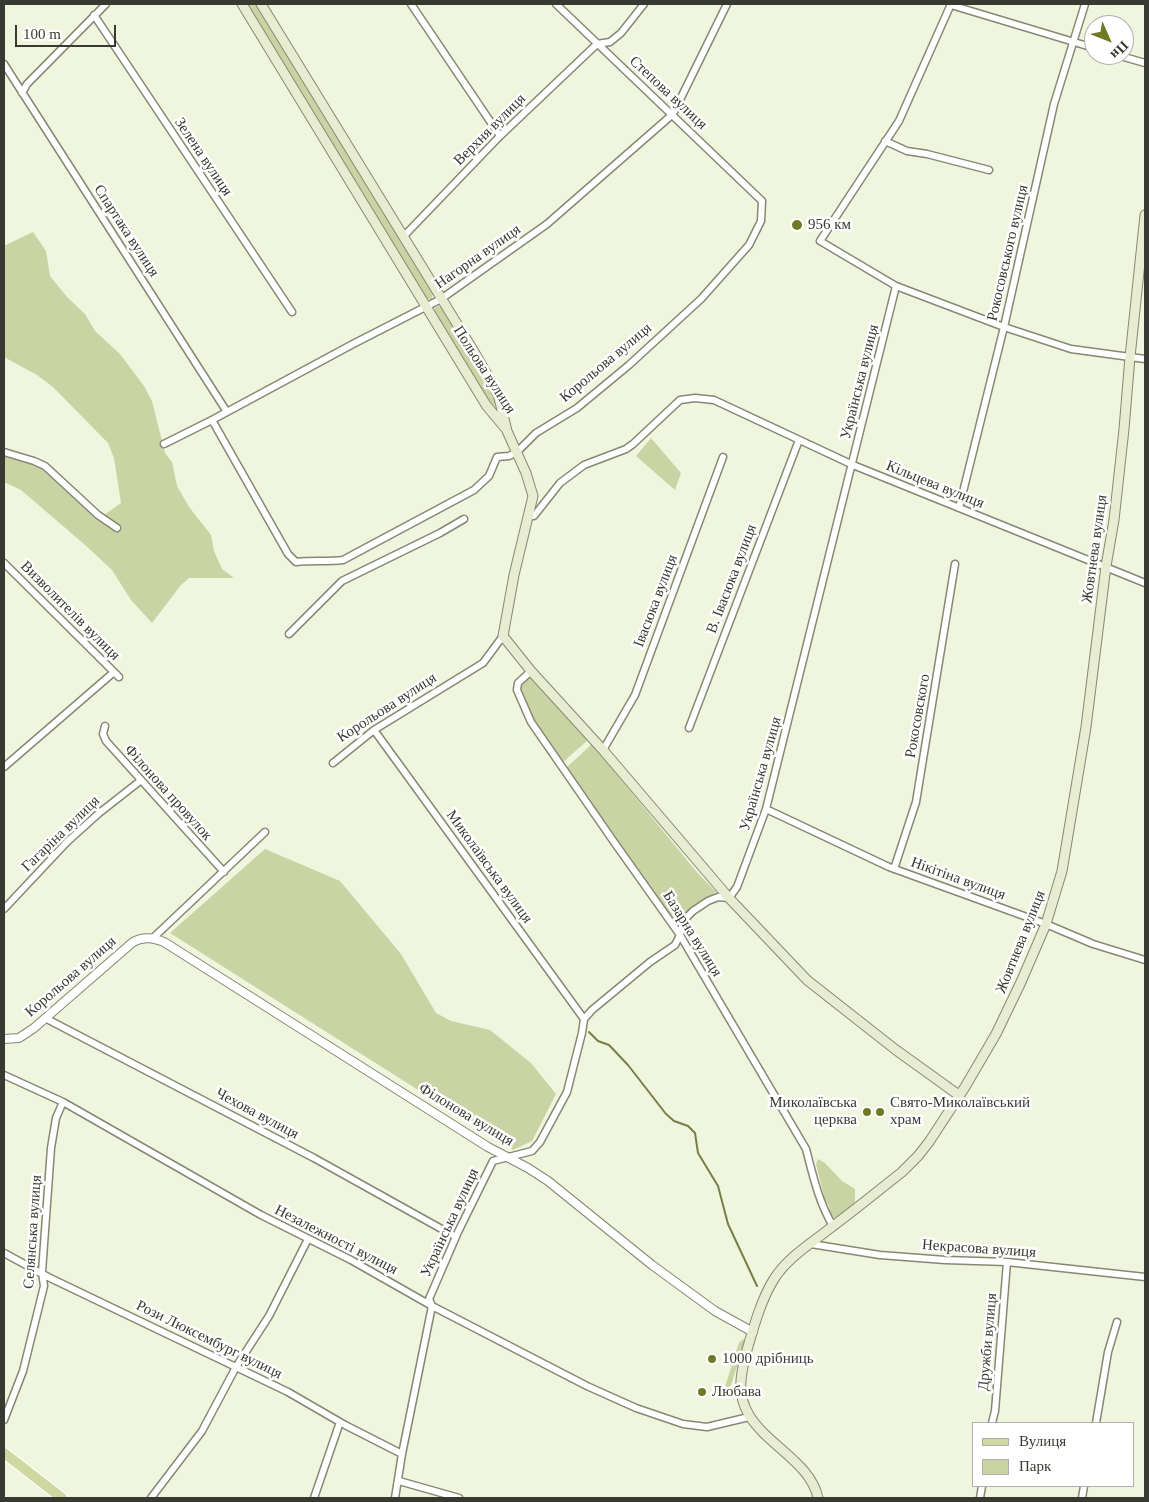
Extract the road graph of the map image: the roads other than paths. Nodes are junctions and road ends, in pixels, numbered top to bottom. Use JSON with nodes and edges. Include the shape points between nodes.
{"nodes":[{"id":1,"x":105,"y":4,"type":"edge"},
{"id":2,"x":242,"y":4,"type":"edge"},
{"id":3,"x":261,"y":4,"type":"edge"},
{"id":4,"x":411,"y":4,"type":"edge"},
{"id":5,"x":556,"y":4,"type":"edge"},
{"id":6,"x":644,"y":4,"type":"edge"},
{"id":7,"x":727,"y":4,"type":"edge"},
{"id":8,"x":1085,"y":4,"type":"edge"},
{"id":9,"x":951,"y":5,"type":"edge"},
{"id":10,"x":94,"y":15,"type":"junction"},
{"id":11,"x":1073,"y":42,"type":"junction"},
{"id":12,"x":597,"y":44,"type":"junction"},
{"id":13,"x":1084,"y":45,"type":"edge"},
{"id":14,"x":4,"y":64,"type":"edge"},
{"id":15,"x":22,"y":93,"type":"junction"},
{"id":16,"x":673,"y":114,"type":"junction"},
{"id":17,"x":500,"y":136,"type":"junction"},
{"id":18,"x":885,"y":141,"type":"junction"},
{"id":19,"x":989,"y":170,"type":"dead end"},
{"id":20,"x":762,"y":201,"type":"joint"},
{"id":21,"x":1145,"y":215,"type":"edge"},
{"id":22,"x":403,"y":236,"type":"junction"},
{"id":23,"x":896,"y":286,"type":"junction"},
{"id":24,"x":441,"y":299,"type":"junction"},
{"id":25,"x":427,"y":307,"type":"junction"},
{"id":26,"x":292,"y":312,"type":"dead end"},
{"id":27,"x":1004,"y":327,"type":"junction"},
{"id":28,"x":1130,"y":357,"type":"junction"},
{"id":29,"x":1145,"y":360,"type":"edge"},
{"id":30,"x":227,"y":412,"type":"junction"},
{"id":31,"x":212,"y":420,"type":"junction"},
{"id":32,"x":507,"y":431,"type":"junction"},
{"id":33,"x":799,"y":440,"type":"junction"},
{"id":34,"x":164,"y":444,"type":"dead end"},
{"id":35,"x":4,"y":452,"type":"edge"},
{"id":36,"x":517,"y":452,"type":"junction"},
{"id":37,"x":724,"y":457,"type":"dead end"},
{"id":38,"x":853,"y":465,"type":"junction"},
{"id":39,"x":959,"y":508,"type":"junction"},
{"id":40,"x":528,"y":516,"type":"junction"},
{"id":41,"x":464,"y":519,"type":"dead end"},
{"id":42,"x":117,"y":528,"type":"dead end"},
{"id":43,"x":4,"y":563,"type":"edge"},
{"id":44,"x":956,"y":564,"type":"dead end"},
{"id":45,"x":1106,"y":566,"type":"junction"},
{"id":46,"x":1145,"y":583,"type":"edge"},
{"id":47,"x":289,"y":634,"type":"dead end"},
{"id":48,"x":503,"y":636,"type":"junction"},
{"id":49,"x":531,"y":671,"type":"junction"},
{"id":50,"x":105,"y":726,"type":"dead end"},
{"id":51,"x":689,"y":728,"type":"dead end"},
{"id":52,"x":374,"y":730,"type":"junction"},
{"id":53,"x":603,"y":750,"type":"junction"},
{"id":54,"x":333,"y":763,"type":"dead end"},
{"id":55,"x":4,"y":767,"type":"edge"},
{"id":56,"x":140,"y":781,"type":"junction"},
{"id":57,"x":766,"y":809,"type":"junction"},
{"id":58,"x":265,"y":832,"type":"dead end"},
{"id":59,"x":894,"y":869,"type":"junction"},
{"id":60,"x":224,"y":872,"type":"junction"},
{"id":61,"x":729,"y":898,"type":"junction"},
{"id":62,"x":4,"y":909,"type":"edge"},
{"id":63,"x":1046,"y":924,"type":"junction"},
{"id":64,"x":680,"y":935,"type":"junction"},
{"id":65,"x":154,"y":938,"type":"junction"},
{"id":66,"x":1145,"y":960,"type":"edge"},
{"id":67,"x":45,"y":1018,"type":"junction"},
{"id":68,"x":584,"y":1019,"type":"junction"},
{"id":69,"x":4,"y":1039,"type":"edge"},
{"id":70,"x":4,"y":1075,"type":"edge"},
{"id":71,"x":960,"y":1096,"type":"junction"},
{"id":72,"x":63,"y":1102,"type":"junction"},
{"id":73,"x":509,"y":1158,"type":"junction"},
{"id":74,"x":833,"y":1226,"type":"junction"},
{"id":75,"x":456,"y":1237,"type":"junction"},
{"id":76,"x":308,"y":1239,"type":"junction"},
{"id":77,"x":811,"y":1244,"type":"junction"},
{"id":78,"x":4,"y":1253,"type":"edge"},
{"id":79,"x":1007,"y":1262,"type":"junction"},
{"id":80,"x":42,"y":1272,"type":"junction"},
{"id":81,"x":1145,"y":1277,"type":"edge"},
{"id":82,"x":432,"y":1306,"type":"junction"},
{"id":83,"x":1117,"y":1322,"type":"dead end"},
{"id":84,"x":752,"y":1332,"type":"junction"},
{"id":85,"x":236,"y":1367,"type":"junction"},
{"id":86,"x":749,"y":1417,"type":"junction"},
{"id":87,"x":4,"y":1420,"type":"edge"},
{"id":88,"x":340,"y":1422,"type":"junction"},
{"id":89,"x":992,"y":1422,"type":"edge"},
{"id":90,"x":1096,"y":1422,"type":"edge"},
{"id":91,"x":4,"y":1453,"type":"edge"},
{"id":92,"x":402,"y":1454,"type":"junction"},
{"id":93,"x":399,"y":1481,"type":"junction"},
{"id":94,"x":62,"y":1498,"type":"edge"},
{"id":95,"x":151,"y":1498,"type":"edge"},
{"id":96,"x":314,"y":1498,"type":"edge"},
{"id":97,"x":395,"y":1498,"type":"edge"},
{"id":98,"x":459,"y":1498,"type":"edge"},
{"id":99,"x":818,"y":1498,"type":"edge"}],
"edges":[{"from":1,"to":10,"type":"street"},
{"from":2,"to":25,"type":"main road","name":"Польова вулиця"},
{"from":3,"to":22,"type":"main road","name":"Польова вулиця"},
{"from":4,"to":17,"type":"street"},
{"from":5,"to":12,"type":"street","name":"Степова вулиця"},
{"from":6,"to":12,"type":"street","via":[[621,33],[610,42]]},
{"from":7,"to":16,"type":"street","name":"Нагорна вулиця"},
{"from":8,"to":11,"type":"street","name":"Рокосовського вулиця"},
{"from":9,"to":11,"type":"street"},
{"from":9,"to":18,"type":"street","via":[[899,121]]},
{"from":10,"to":15,"type":"street"},
{"from":10,"to":26,"type":"street","name":"Зелена вулиця"},
{"from":11,"to":13,"type":"street"},
{"from":11,"to":27,"type":"street","name":"Рокосовського вулиця","via":[[1054,104]]},
{"from":12,"to":16,"type":"street","name":"Степова вулиця"},
{"from":12,"to":17,"type":"street","name":"Верхня вулиця"},
{"from":14,"to":15,"type":"street","name":"Спартака вулиця"},
{"from":15,"to":30,"type":"street","name":"Спартака вулиця"},
{"from":16,"to":20,"type":"street","name":"Степова вулиця"},
{"from":16,"to":24,"type":"street","name":"Нагорна вулиця","via":[[547,224]]},
{"from":17,"to":22,"type":"street","name":"Верхня вулиця"},
{"from":18,"to":19,"type":"street","via":[[907,151]]},
{"from":18,"to":23,"type":"street","via":[[820,241]]},
{"from":20,"to":36,"type":"street","name":"Корольова вулиця","via":[[761,221],[749,245],[701,299],[605,386],[536,433]]},
{"from":21,"to":28,"type":"main road","name":"Жовтнева вулиця"},
{"from":22,"to":24,"type":"main road","name":"Польова вулиця"},
{"from":23,"to":27,"type":"street"},
{"from":23,"to":38,"type":"street","name":"Українська вулиця"},
{"from":24,"to":25,"type":"street","name":"Нагорна вулиця"},
{"from":24,"to":32,"type":"main road","name":"Польова вулиця","via":[[498,394]]},
{"from":25,"to":30,"type":"street","name":"Нагорна вулиця"},
{"from":25,"to":32,"type":"main road","name":"Польова вулиця","via":[[486,405]]},
{"from":27,"to":28,"type":"street","via":[[1071,349]]},
{"from":27,"to":39,"type":"street","name":"Рокосовського вулиця"},
{"from":28,"to":29,"type":"street"},
{"from":28,"to":45,"type":"main road","name":"Жовтнева вулиця","via":[[1114,520]]},
{"from":30,"to":31,"type":"street","name":"Нагорна вулиця"},
{"from":31,"to":34,"type":"street","name":"Нагорна вулиця"},
{"from":31,"to":36,"type":"street","name":"Корольова вулиця","via":[[288,554],[296,562],[343,560],[474,490],[489,476],[497,457]]},
{"from":32,"to":36,"type":"main road","name":"Корольова вулиця"},
{"from":33,"to":38,"type":"street","name":"Кільцева вулиця"},
{"from":33,"to":40,"type":"street","name":"Кільцева вулиця","via":[[718,402],[695,398],[680,400],[634,444],[584,465],[560,483],[534,516]]},
{"from":33,"to":51,"type":"street","name":"В. Івасюка вулиця"},
{"from":35,"to":42,"type":"street","via":[[45,466],[62,484]]},
{"from":36,"to":40,"type":"main road","name":"Корольова вулиця","via":[[533,496]]},
{"from":37,"to":53,"type":"street","name":"Івасюка вулиця","via":[[635,694]]},
{"from":38,"to":39,"type":"street","name":"Кільцева вулиця"},
{"from":38,"to":57,"type":"street","name":"Українська вулиця"},
{"from":39,"to":45,"type":"street","name":"Кільцева вулиця"},
{"from":40,"to":48,"type":"main road","name":"Корольова вулиця"},
{"from":41,"to":47,"type":"street","via":[[342,581]]},
{"from":43,"to":55,"type":"street","name":"Визволителів вулиця","via":[[117,674]]},
{"from":44,"to":59,"type":"street","name":"Рокосовского","via":[[916,802]]},
{"from":45,"to":46,"type":"street","name":"Кільцева вулиця"},
{"from":45,"to":63,"type":"main road","name":"Жовтнева вулиця","via":[[1087,718],[1062,871]]},
{"from":48,"to":49,"type":"main road"},
{"from":48,"to":52,"type":"street","name":"Корольова вулиця","via":[[483,663]]},
{"from":49,"to":53,"type":"main road"},
{"from":49,"to":64,"type":"street","name":"Базарна вулиця","via":[[518,683],[517,690],[531,722]]},
{"from":50,"to":56,"type":"street","name":"Філонова провулок","via":[[103,734],[106,741]]},
{"from":52,"to":54,"type":"street","name":"Корольова вулиця"},
{"from":52,"to":68,"type":"street","name":"Миколаївська вулиця"},
{"from":53,"to":61,"type":"main road"},
{"from":56,"to":60,"type":"street","name":"Філонова провулок"},
{"from":56,"to":62,"type":"street","name":"Гагаріна вулиця","via":[[67,842]]},
{"from":57,"to":59,"type":"street","name":"Нікітіна вулиця"},
{"from":57,"to":61,"type":"street","name":"Українська вулиця","via":[[737,887]]},
{"from":58,"to":60,"type":"street","name":"Корольова вулиця"},
{"from":59,"to":63,"type":"street","name":"Нікітіна вулиця"},
{"from":60,"to":65,"type":"street","name":"Корольова вулиця"},
{"from":61,"to":64,"type":"street","via":[[718,897],[693,911],[683,921]]},
{"from":61,"to":71,"type":"main road","via":[[807,980]]},
{"from":63,"to":66,"type":"street","name":"Нікітіна вулиця","via":[[1093,944]]},
{"from":63,"to":71,"type":"main road","name":"Жовтнева вулиця","via":[[1022,982]]},
{"from":64,"to":68,"type":"street","via":[[675,945],[650,962]]},
{"from":64,"to":74,"type":"street","name":"Базарна вулиця","via":[[806,1150],[825,1212]]},
{"from":65,"to":67,"type":"street","name":"Корольова вулиця","via":[[133,942]]},
{"from":65,"to":73,"type":"street","name":"Філонова вулиця"},
{"from":67,"to":69,"type":"street","name":"Корольова вулиця","via":[[19,1038]]},
{"from":67,"to":75,"type":"street","name":"Чехова вулиця","via":[[314,1158]]},
{"from":68,"to":73,"type":"street","name":"Українська вулиця","via":[[567,1092],[544,1135],[532,1151]]},
{"from":70,"to":72,"type":"street","name":"Незалежності вулиця"},
{"from":71,"to":74,"type":"main road","name":"Жовтнева вулиця","via":[[909,1166]]},
{"from":72,"to":76,"type":"street","name":"Незалежності вулиця","via":[[261,1216]]},
{"from":72,"to":80,"type":"street","name":"Селянська вулиця","via":[[56,1118],[51,1148]]},
{"from":73,"to":75,"type":"street","name":"Українська вулиця","via":[[493,1161]]},
{"from":73,"to":84,"type":"street","name":"Філонова вулиця","via":[[548,1181],[652,1265],[716,1311]]},
{"from":74,"to":77,"type":"main road","name":"Жовтнева вулиця"},
{"from":75,"to":82,"type":"street","name":"Українська вулиця","via":[[429,1299]]},
{"from":76,"to":82,"type":"street","name":"Незалежності вулиця"},
{"from":76,"to":85,"type":"street","via":[[269,1316]]},
{"from":77,"to":79,"type":"street","name":"Некрасова вулиця","via":[[880,1255]]},
{"from":77,"to":84,"type":"main road","name":"Жовтнева вулиця","via":[[790,1259],[775,1277]]},
{"from":78,"to":80,"type":"street","name":"Рози Люксембург вулиця"},
{"from":79,"to":81,"type":"street","name":"Некрасова вулиця"},
{"from":79,"to":89,"type":"street","name":"Дружби вулиця"},
{"from":80,"to":85,"type":"street","name":"Рози Люксембург вулиця"},
{"from":80,"to":87,"type":"street","name":"Селянська вулиця","via":[[44,1286],[32,1338]]},
{"from":82,"to":86,"type":"street","name":"Незалежності вулиця","via":[[636,1408],[683,1424],[707,1427]]},
{"from":82,"to":92,"type":"street","name":"Українська вулиця"},
{"from":83,"to":90,"type":"street","via":[[1108,1352]]},
{"from":84,"to":86,"type":"main road","name":"Жовтнева вулиця","via":[[740,1374],[740,1395]]},
{"from":85,"to":88,"type":"street","name":"Рози Люксембург вулиця"},
{"from":85,"to":95,"type":"street","via":[[202,1431]]},
{"from":86,"to":99,"type":"main road","name":"Жовтнева вулиця","via":[[811,1479]]},
{"from":88,"to":92,"type":"street","name":"Рози Люксембург вулиця"},
{"from":88,"to":96,"type":"street"},
{"from":91,"to":94,"type":"main road"},
{"from":92,"to":93,"type":"street","name":"Українська вулиця"},
{"from":93,"to":97,"type":"street","name":"Українська вулиця"},
{"from":93,"to":98,"type":"street"}]}
